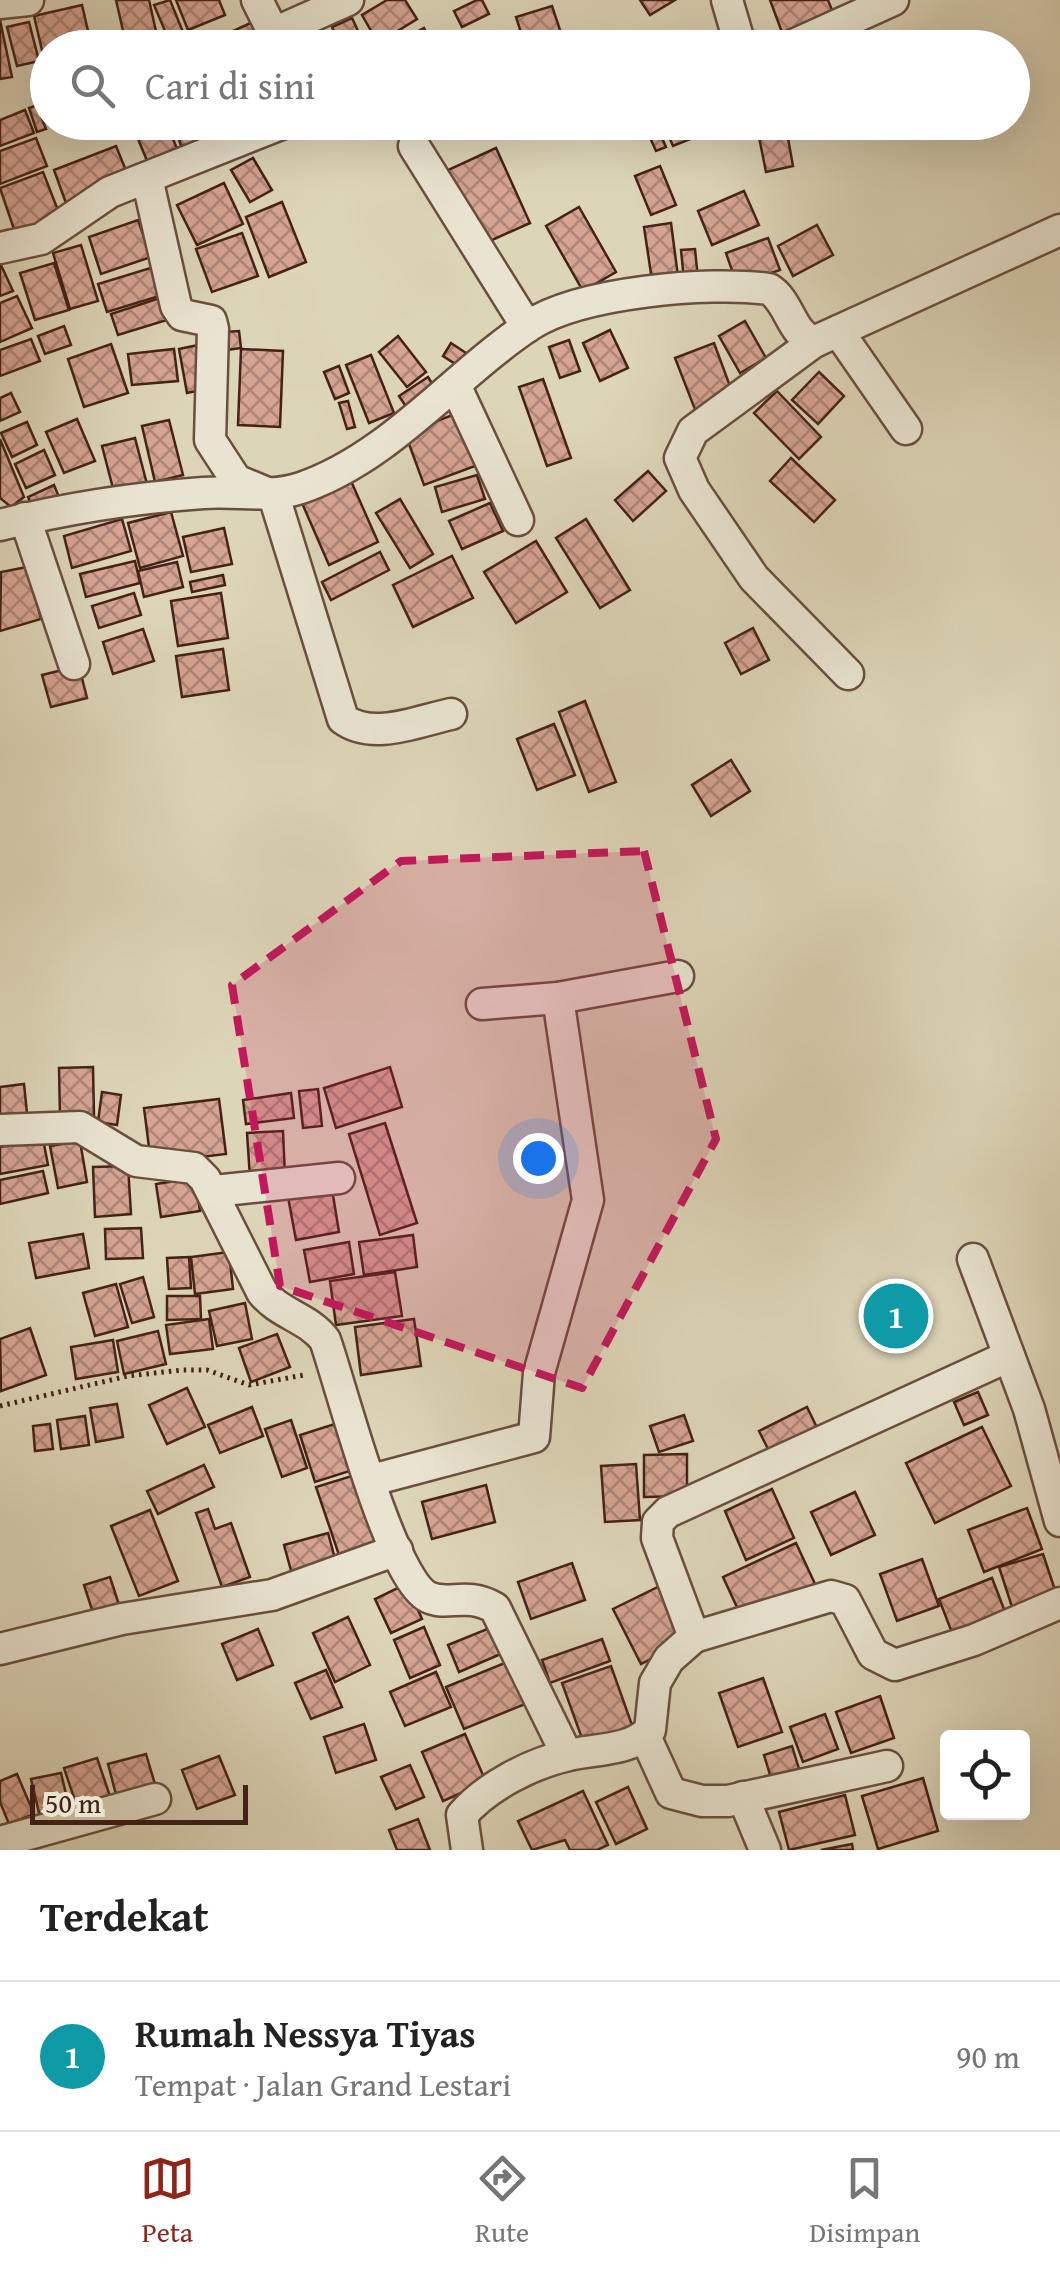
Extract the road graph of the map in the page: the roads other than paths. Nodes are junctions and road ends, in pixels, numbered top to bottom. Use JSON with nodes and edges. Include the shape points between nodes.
{"nodes":[{"id":1,"x":28,"y":0,"type":"edge"},
{"id":2,"x":256,"y":0,"type":"edge"},
{"id":3,"x":348,"y":0,"type":"edge"},
{"id":4,"x":727,"y":0,"type":"edge"},
{"id":5,"x":893,"y":0,"type":"edge"},
{"id":6,"x":0,"y":3,"type":"edge"},
{"id":7,"x":272,"y":30,"type":"edge"},
{"id":8,"x":295,"y":30,"type":"edge"},
{"id":9,"x":736,"y":30,"type":"edge"},
{"id":10,"x":827,"y":30,"type":"edge"},
{"id":11,"x":241,"y":140,"type":"edge"},
{"id":12,"x":414,"y":146,"type":"dead end"},
{"id":13,"x":146,"y":178,"type":"junction"},
{"id":14,"x":1060,"y":230,"type":"edge"},
{"id":15,"x":0,"y":248,"type":"edge"},
{"id":16,"x":528,"y":327,"type":"junction"},
{"id":17,"x":826,"y":336,"type":"junction"},
{"id":18,"x":456,"y":387,"type":"junction"},
{"id":19,"x":906,"y":429,"type":"dead end"},
{"id":20,"x":274,"y":496,"type":"junction"},
{"id":21,"x":518,"y":520,"type":"dead end"},
{"id":22,"x":13,"y":522,"type":"edge"},
{"id":23,"x":74,"y":664,"type":"dead end"},
{"id":24,"x":848,"y":674,"type":"dead end"},
{"id":25,"x":452,"y":714,"type":"dead end"},
{"id":26,"x":678,"y":976,"type":"dead end"},
{"id":27,"x":558,"y":998,"type":"junction"},
{"id":28,"x":482,"y":1004,"type":"dead end"},
{"id":29,"x":0,"y":1130,"type":"edge"},
{"id":30,"x":339,"y":1178,"type":"dead end"},
{"id":31,"x":214,"y":1192,"type":"junction"},
{"id":32,"x":977,"y":1268,"type":"dead end"},
{"id":33,"x":1009,"y":1356,"type":"junction"},
{"id":34,"x":372,"y":1480,"type":"junction"},
{"id":35,"x":1060,"y":1520,"type":"edge"},
{"id":36,"x":397,"y":1550,"type":"junction"},
{"id":37,"x":1060,"y":1603,"type":"edge"},
{"id":38,"x":694,"y":1637,"type":"junction"},
{"id":39,"x":0,"y":1649,"type":"edge"},
{"id":40,"x":645,"y":1736,"type":"junction"},
{"id":41,"x":568,"y":1755,"type":"junction"},
{"id":42,"x":887,"y":1766,"type":"dead end"},
{"id":43,"x":744,"y":1796,"type":"junction"},
{"id":44,"x":154,"y":1799,"type":"dead end"},
{"id":45,"x":0,"y":1842,"type":"edge"},
{"id":46,"x":467,"y":1850,"type":"edge"},
{"id":47,"x":765,"y":1850,"type":"edge"}],
"edges":[{"from":1,"to":6,"type":"street"},
{"from":2,"to":7,"type":"street"},
{"from":3,"to":8,"type":"street"},
{"from":4,"to":9,"type":"street"},
{"from":5,"to":10,"type":"street"},
{"from":11,"to":13,"type":"street"},
{"from":12,"to":16,"type":"street"},
{"from":13,"to":15,"type":"street","via":[[110,192],[41,239]]},
{"from":13,"to":20,"type":"street","via":[[176,306],[182,315],[211,321],[213,329],[208,425],[215,454],[236,480]]},
{"from":14,"to":17,"type":"street"},
{"from":16,"to":17,"type":"street","via":[[602,297],[760,288],[775,292],[801,334]]},
{"from":16,"to":18,"type":"street"},
{"from":17,"to":19,"type":"street"},
{"from":17,"to":24,"type":"street","via":[[693,430],[680,458],[754,578]]},
{"from":18,"to":20,"type":"street","via":[[352,463]]},
{"from":18,"to":21,"type":"street"},
{"from":20,"to":22,"type":"street","via":[[203,493],[96,504]]},
{"from":20,"to":25,"type":"street","via":[[343,718],[375,730]]},
{"from":22,"to":23,"type":"street"},
{"from":26,"to":27,"type":"street"},
{"from":27,"to":28,"type":"street"},
{"from":27,"to":34,"type":"street","via":[[588,1200],[538,1373],[538,1428],[534,1437]]},
{"from":29,"to":31,"type":"street","via":[[80,1128],[136,1161],[194,1168]]},
{"from":30,"to":31,"type":"street"},
{"from":31,"to":34,"type":"street","via":[[262,1292],[284,1313],[316,1328]]},
{"from":32,"to":33,"type":"street"},
{"from":33,"to":35,"type":"street"},
{"from":33,"to":38,"type":"street","via":[[668,1512],[658,1522],[657,1538]]},
{"from":34,"to":36,"type":"street"},
{"from":36,"to":39,"type":"street","via":[[272,1594],[122,1619]]},
{"from":36,"to":41,"type":"street","via":[[428,1596],[464,1596],[494,1608]]},
{"from":37,"to":38,"type":"street","via":[[895,1665],[873,1654],[844,1600],[831,1596]]},
{"from":38,"to":40,"type":"street","via":[[655,1683]]},
{"from":40,"to":41,"type":"street"},
{"from":40,"to":43,"type":"street","via":[[671,1793],[702,1801]]},
{"from":41,"to":46,"type":"street","via":[[476,1800],[462,1815]]},
{"from":42,"to":43,"type":"street"},
{"from":43,"to":47,"type":"street"},
{"from":44,"to":45,"type":"street"}]}
